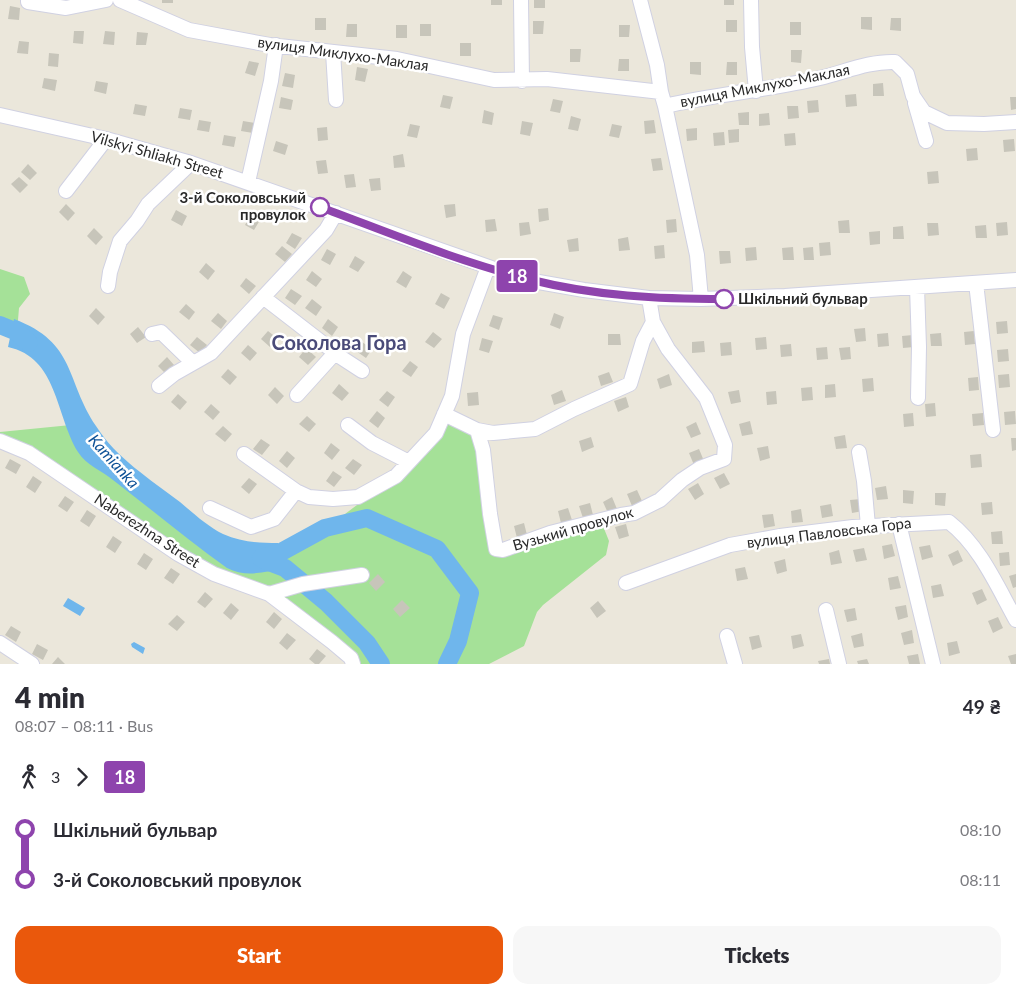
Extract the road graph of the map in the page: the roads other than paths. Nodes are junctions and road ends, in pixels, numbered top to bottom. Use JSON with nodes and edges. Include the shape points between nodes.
{"nodes":[{"id":1,"x":28,"y":0,"type":"edge"},
{"id":2,"x":106,"y":0,"type":"edge"},
{"id":3,"x":120,"y":0,"type":"edge"},
{"id":4,"x":521,"y":0,"type":"edge"},
{"id":5,"x":640,"y":0,"type":"edge"},
{"id":6,"x":751,"y":0,"type":"edge"},
{"id":7,"x":276,"y":45,"type":"junction"},
{"id":8,"x":333,"y":52,"type":"junction"},
{"id":9,"x":522,"y":81,"type":"junction"},
{"id":10,"x":756,"y":91,"type":"junction"},
{"id":11,"x":661,"y":92,"type":"junction"},
{"id":12,"x":913,"y":96,"type":"junction"},
{"id":13,"x":336,"y":100,"type":"dead end"},
{"id":14,"x":665,"y":106,"type":"junction"},
{"id":15,"x":0,"y":115,"type":"edge"},
{"id":16,"x":1016,"y":122,"type":"edge"},
{"id":17,"x":106,"y":139,"type":"junction"},
{"id":18,"x":926,"y":141,"type":"dead end"},
{"id":19,"x":191,"y":163,"type":"junction"},
{"id":20,"x":248,"y":182,"type":"junction"},
{"id":21,"x":66,"y":191,"type":"dead end"},
{"id":22,"x":336,"y":213,"type":"junction"},
{"id":23,"x":488,"y":267,"type":"junction"},
{"id":24,"x":1016,"y":280,"type":"edge"},
{"id":25,"x":976,"y":282,"type":"junction"},
{"id":26,"x":108,"y":286,"type":"dead end"},
{"id":27,"x":917,"y":287,"type":"junction"},
{"id":28,"x":263,"y":297,"type":"junction"},
{"id":29,"x":649,"y":298,"type":"junction"},
{"id":30,"x":701,"y":299,"type":"junction"},
{"id":31,"x":653,"y":322,"type":"junction"},
{"id":32,"x":152,"y":334,"type":"dead end"},
{"id":33,"x":335,"y":353,"type":"junction"},
{"id":34,"x":193,"y":363,"type":"junction"},
{"id":35,"x":362,"y":371,"type":"dead end"},
{"id":36,"x":159,"y":386,"type":"dead end"},
{"id":37,"x":297,"y":396,"type":"dead end"},
{"id":38,"x":918,"y":398,"type":"dead end"},
{"id":39,"x":444,"y":414,"type":"junction"},
{"id":40,"x":348,"y":425,"type":"dead end"},
{"id":41,"x":477,"y":430,"type":"junction"},
{"id":42,"x":993,"y":430,"type":"dead end"},
{"id":43,"x":0,"y":441,"type":"edge"},
{"id":44,"x":859,"y":452,"type":"dead end"},
{"id":45,"x":244,"y":454,"type":"dead end"},
{"id":46,"x":409,"y":462,"type":"junction"},
{"id":47,"x":296,"y":491,"type":"junction"},
{"id":48,"x":210,"y":508,"type":"dead end"},
{"id":49,"x":899,"y":524,"type":"junction"},
{"id":50,"x":868,"y":526,"type":"junction"},
{"id":51,"x":362,"y":575,"type":"dead end"},
{"id":52,"x":626,"y":583,"type":"dead end"},
{"id":53,"x":269,"y":594,"type":"junction"},
{"id":54,"x":826,"y":610,"type":"dead end"},
{"id":55,"x":1016,"y":620,"type":"edge"},
{"id":56,"x":726,"y":636,"type":"dead end"},
{"id":57,"x":0,"y":643,"type":"edge"},
{"id":58,"x":25,"y":662,"type":"edge"},
{"id":59,"x":352,"y":664,"type":"edge"},
{"id":60,"x":735,"y":664,"type":"edge"},
{"id":61,"x":839,"y":664,"type":"edge"},
{"id":62,"x":933,"y":664,"type":"edge"}],
"edges":[{"from":1,"to":2,"type":"street","via":[[66,8]]},
{"from":3,"to":7,"type":"street","name":"вулиця Миклухо-Маклая","via":[[189,30]]},
{"from":4,"to":9,"type":"street"},
{"from":5,"to":11,"type":"street"},
{"from":6,"to":10,"type":"street"},
{"from":7,"to":8,"type":"street","name":"вулиця Миклухо-Маклая"},
{"from":7,"to":20,"type":"street"},
{"from":8,"to":9,"type":"street","name":"вулиця Миклухо-Маклая","via":[[397,59],[494,80]]},
{"from":8,"to":13,"type":"street"},
{"from":9,"to":11,"type":"street","name":"вулиця Миклухо-Маклая","via":[[547,79]]},
{"from":10,"to":12,"type":"street","name":"вулиця Миклухо-Маклая","via":[[880,61],[894,62],[906,74]]},
{"from":10,"to":14,"type":"street","name":"вулиця Миклухо-Маклая","via":[[696,98]]},
{"from":11,"to":14,"type":"street"},
{"from":12,"to":16,"type":"street","name":"вулиця Миклухо-Маклая","via":[[924,112],[947,123]]},
{"from":12,"to":18,"type":"street"},
{"from":14,"to":30,"type":"street","via":[[697,255]]},
{"from":15,"to":17,"type":"street","name":"Vilskyi Shliakh Street"},
{"from":17,"to":19,"type":"street","name":"Vilskyi Shliakh Street"},
{"from":17,"to":21,"type":"street"},
{"from":19,"to":20,"type":"street","name":"Vilskyi Shliakh Street"},
{"from":19,"to":26,"type":"street","via":[[148,204],[138,221],[120,240]]},
{"from":20,"to":22,"type":"street","name":"Vilskyi Shliakh Street"},
{"from":22,"to":23,"type":"street","name":"Vilskyi Shliakh Street"},
{"from":22,"to":28,"type":"street","via":[[326,230]]},
{"from":23,"to":29,"type":"street","name":"Vilskyi Shliakh Street","via":[[552,285]]},
{"from":23,"to":39,"type":"street","via":[[463,334],[452,396]]},
{"from":24,"to":25,"type":"street","name":"Vilskyi Shliakh Street"},
{"from":25,"to":27,"type":"street","name":"Vilskyi Shliakh Street"},
{"from":25,"to":42,"type":"street"},
{"from":27,"to":30,"type":"street","name":"Vilskyi Shliakh Street"},
{"from":27,"to":38,"type":"street"},
{"from":28,"to":33,"type":"street"},
{"from":28,"to":34,"type":"street","via":[[211,353]]},
{"from":29,"to":30,"type":"street","name":"Vilskyi Shliakh Street"},
{"from":29,"to":31,"type":"street","name":"Вузький провулок"},
{"from":31,"to":41,"type":"street","via":[[643,340],[630,384],[534,429],[493,433]]},
{"from":31,"to":41,"type":"street","name":"Вузький провулок","via":[[668,349],[706,398],[725,445],[724,459],[700,468],[660,500],[634,513],[550,533],[504,550],[496,549],[483,450]]},
{"from":32,"to":34,"type":"street","via":[[161,332]]},
{"from":33,"to":35,"type":"street"},
{"from":33,"to":37,"type":"street"},
{"from":34,"to":36,"type":"street"},
{"from":39,"to":41,"type":"street"},
{"from":39,"to":46,"type":"street","via":[[436,433]]},
{"from":40,"to":46,"type":"street","via":[[372,443]]},
{"from":43,"to":53,"type":"street","name":"Naberezhna Street","via":[[29,453],[178,554],[214,574]]},
{"from":44,"to":50,"type":"street"},
{"from":45,"to":47,"type":"street"},
{"from":46,"to":47,"type":"street","via":[[396,476],[358,497],[309,497]]},
{"from":47,"to":48,"type":"street","via":[[274,518],[251,527]]},
{"from":49,"to":50,"type":"street","name":"вулиця Павловська Гора"},
{"from":49,"to":55,"type":"street","name":"вулиця Павловська Гора","via":[[949,522],[963,533]]},
{"from":49,"to":62,"type":"street"},
{"from":50,"to":52,"type":"street","name":"вулиця Павловська Гора","via":[[730,545]]},
{"from":51,"to":53,"type":"street","via":[[303,584]]},
{"from":53,"to":59,"type":"street","name":"Naberezhna Street","via":[[351,658]]},
{"from":54,"to":61,"type":"street"},
{"from":56,"to":60,"type":"street"},
{"from":57,"to":58,"type":"street"}]}
